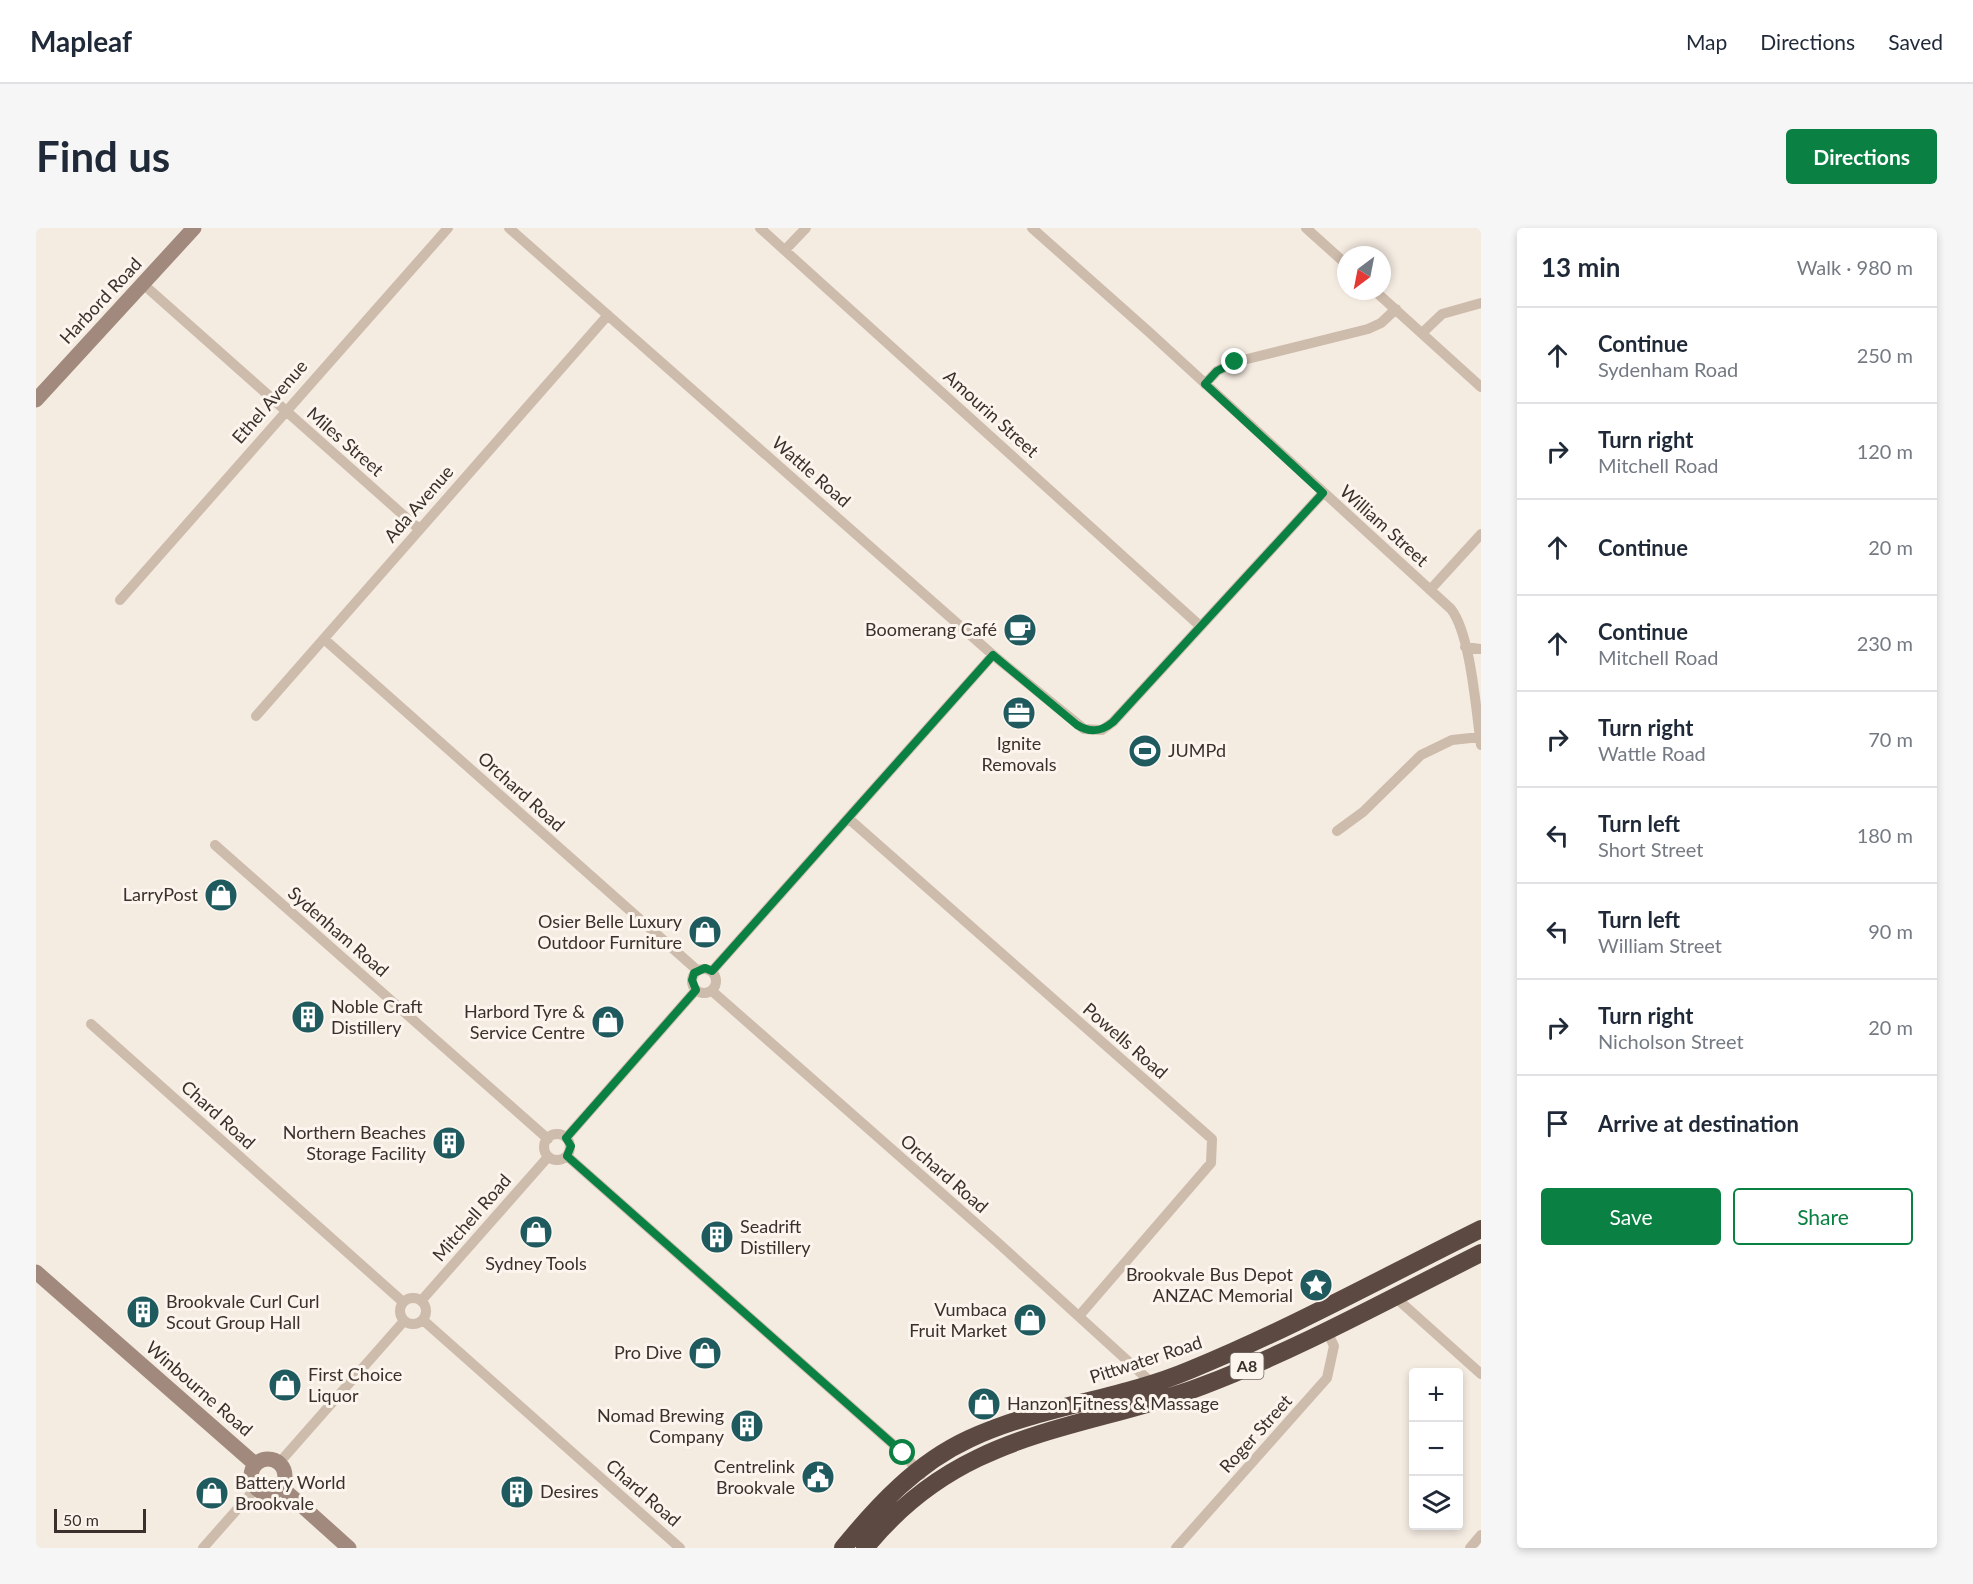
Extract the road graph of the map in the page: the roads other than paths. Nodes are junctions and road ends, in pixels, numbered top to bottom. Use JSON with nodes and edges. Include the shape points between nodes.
{"nodes":[{"id":1,"x":194,"y":228,"type":"edge"},
{"id":2,"x":448,"y":228,"type":"edge"},
{"id":3,"x":509,"y":228,"type":"edge"},
{"id":4,"x":760,"y":228,"type":"edge"},
{"id":5,"x":806,"y":228,"type":"edge"},
{"id":6,"x":1032,"y":228,"type":"edge"},
{"id":7,"x":1306,"y":228,"type":"edge"},
{"id":8,"x":785,"y":250,"type":"junction"},
{"id":9,"x":1337,"y":256,"type":"edge"},
{"id":10,"x":143,"y":284,"type":"junction"},
{"id":11,"x":1386,"y":300,"type":"edge"},
{"id":12,"x":1481,"y":303,"type":"edge"},
{"id":13,"x":1396,"y":309,"type":"junction"},
{"id":14,"x":608,"y":315,"type":"junction"},
{"id":15,"x":1422,"y":333,"type":"junction"},
{"id":16,"x":1205,"y":384,"type":"junction"},
{"id":17,"x":1481,"y":387,"type":"edge"},
{"id":18,"x":36,"y":400,"type":"edge"},
{"id":19,"x":284,"y":410,"type":"junction"},
{"id":20,"x":1323,"y":493,"type":"junction"},
{"id":21,"x":418,"y":529,"type":"junction"},
{"id":22,"x":1481,"y":534,"type":"edge"},
{"id":23,"x":1430,"y":590,"type":"junction"},
{"id":24,"x":120,"y":600,"type":"dead end"},
{"id":25,"x":1199,"y":625,"type":"junction"},
{"id":26,"x":324,"y":639,"type":"junction"},
{"id":27,"x":1466,"y":647,"type":"junction"},
{"id":28,"x":1481,"y":648,"type":"edge"},
{"id":29,"x":993,"y":655,"type":"junction"},
{"id":30,"x":256,"y":716,"type":"dead end"},
{"id":31,"x":1480,"y":741,"type":"edge"},
{"id":32,"x":848,"y":818,"type":"junction"},
{"id":33,"x":1336,"y":831,"type":"dead end"},
{"id":34,"x":215,"y":845,"type":"dead end"},
{"id":35,"x":697,"y":970,"type":"junction"},
{"id":36,"x":712,"y":971,"type":"junction"},
{"id":37,"x":696,"y":990,"type":"junction"},
{"id":38,"x":712,"y":991,"type":"junction"},
{"id":39,"x":91,"y":1024,"type":"dead end"},
{"id":40,"x":566,"y":1138,"type":"junction"},
{"id":41,"x":548,"y":1139,"type":"junction"},
{"id":42,"x":567,"y":1156,"type":"junction"},
{"id":43,"x":548,"y":1157,"type":"junction"},
{"id":44,"x":1481,"y":1229,"type":"edge"},
{"id":45,"x":1481,"y":1253,"type":"edge"},
{"id":46,"x":36,"y":1272,"type":"edge"},
{"id":47,"x":1379,"y":1280,"type":"junction"},
{"id":48,"x":1395,"y":1297,"type":"junction"},
{"id":49,"x":421,"y":1301,"type":"junction"},
{"id":50,"x":403,"y":1302,"type":"junction"},
{"id":51,"x":1079,"y":1316,"type":"junction"},
{"id":52,"x":423,"y":1320,"type":"junction"},
{"id":53,"x":404,"y":1321,"type":"junction"},
{"id":54,"x":1327,"y":1331,"type":"junction"},
{"id":55,"x":1481,"y":1374,"type":"edge"},
{"id":56,"x":1153,"y":1384,"type":"junction"},
{"id":57,"x":279,"y":1463,"type":"junction"},
{"id":58,"x":255,"y":1464,"type":"junction"},
{"id":59,"x":918,"y":1471,"type":"junction"},
{"id":60,"x":281,"y":1487,"type":"junction"},
{"id":61,"x":930,"y":1487,"type":"junction"},
{"id":62,"x":256,"y":1488,"type":"junction"},
{"id":63,"x":1481,"y":1535,"type":"edge"},
{"id":64,"x":203,"y":1548,"type":"edge"},
{"id":65,"x":349,"y":1548,"type":"edge"},
{"id":66,"x":680,"y":1548,"type":"edge"},
{"id":67,"x":843,"y":1548,"type":"edge"},
{"id":68,"x":865,"y":1548,"type":"edge"},
{"id":69,"x":1176,"y":1548,"type":"edge"},
{"id":70,"x":1470,"y":1548,"type":"edge"}],
"edges":[{"from":1,"to":10,"type":"main road","name":"Harbord Road"},
{"from":2,"to":19,"type":"street","name":"Ethel Avenue"},
{"from":3,"to":14,"type":"street","name":"Wattle Road"},
{"from":4,"to":8,"type":"street","name":"Amourin Street"},
{"from":5,"to":8,"type":"street"},
{"from":6,"to":16,"type":"street","name":"William Street"},
{"from":7,"to":9,"type":"street"},
{"from":8,"to":25,"type":"street","name":"Amourin Street"},
{"from":10,"to":18,"type":"main road","name":"Harbord Road"},
{"from":10,"to":19,"type":"street","name":"Miles Street"},
{"from":11,"to":13,"type":"street"},
{"from":12,"to":15,"type":"street","via":[[1442,314]]},
{"from":13,"to":15,"type":"street"},
{"from":13,"to":16,"type":"street","via":[[1381,324],[1368,329],[1235,362],[1217,371]]},
{"from":14,"to":21,"type":"street","name":"Ada Avenue"},
{"from":14,"to":29,"type":"street","name":"Wattle Road"},
{"from":15,"to":17,"type":"street"},
{"from":16,"to":20,"type":"street","name":"William Street"},
{"from":19,"to":21,"type":"street","name":"Miles Street"},
{"from":19,"to":24,"type":"street","name":"Ethel Avenue"},
{"from":20,"to":23,"type":"street","name":"William Street"},
{"from":20,"to":25,"type":"street"},
{"from":21,"to":26,"type":"street","name":"Ada Avenue"},
{"from":22,"to":23,"type":"street"},
{"from":23,"to":27,"type":"street","name":"William Street","via":[[1455,615]]},
{"from":25,"to":29,"type":"street","name":"Wattle Road","via":[[1113,722],[1097,731],[1077,725]]},
{"from":26,"to":30,"type":"street","name":"Ada Avenue"},
{"from":26,"to":35,"type":"street","name":"Orchard Road"},
{"from":27,"to":28,"type":"street"},
{"from":27,"to":31,"type":"street","name":"William Street"},
{"from":29,"to":32,"type":"street"},
{"from":31,"to":33,"type":"street","via":[[1452,740],[1421,755],[1363,812]]},
{"from":32,"to":36,"type":"street"},
{"from":32,"to":51,"type":"street","name":"Powells Road","via":[[1212,1139],[1211,1163]]},
{"from":34,"to":41,"type":"street","name":"Sydenham Road"},
{"from":35,"to":36,"type":"street"},
{"from":35,"to":37,"type":"street","via":[[692,980]]},
{"from":36,"to":38,"type":"street","via":[[717,981]]},
{"from":37,"to":38,"type":"street"},
{"from":37,"to":40,"type":"street"},
{"from":38,"to":51,"type":"street","name":"Orchard Road"},
{"from":39,"to":50,"type":"street","name":"Chard Road"},
{"from":40,"to":41,"type":"street","via":[[556,1134]]},
{"from":40,"to":42,"type":"street","via":[[571,1146]]},
{"from":41,"to":43,"type":"street","via":[[544,1147]]},
{"from":42,"to":43,"type":"street","via":[[559,1160]]},
{"from":42,"to":59,"type":"street","via":[[903,1453]]},
{"from":43,"to":49,"type":"street","name":"Mitchell Road"},
{"from":44,"to":47,"type":"highway","name":"Pittwater Road","number":"A8"},
{"from":45,"to":48,"type":"highway","number":"A8"},
{"from":46,"to":58,"type":"main road","name":"Winbourne Road"},
{"from":47,"to":48,"type":"highway"},
{"from":47,"to":56,"type":"highway","name":"Pittwater Road","number":"A8","via":[[1294,1324]]},
{"from":48,"to":54,"type":"highway","number":"A8"},
{"from":48,"to":55,"type":"street"},
{"from":49,"to":50,"type":"street","via":[[412,1298]]},
{"from":49,"to":52,"type":"street","via":[[426,1309]]},
{"from":50,"to":53,"type":"street","via":[[399,1312]]},
{"from":51,"to":56,"type":"street","name":"Orchard Road"},
{"from":52,"to":53,"type":"street","via":[[414,1325]]},
{"from":52,"to":66,"type":"street","name":"Chard Road"},
{"from":53,"to":57,"type":"street"},
{"from":54,"to":61,"type":"highway","number":"A8","via":[[1185,1392],[977,1458]]},
{"from":54,"to":69,"type":"street","name":"Roger Street","via":[[1334,1346],[1327,1378]]},
{"from":56,"to":59,"type":"highway","name":"Pittwater Road","number":"A8","via":[[990,1430],[953,1447]]},
{"from":57,"to":58,"type":"main road","via":[[264,1459]]},
{"from":57,"to":60,"type":"main road","via":[[285,1472]]},
{"from":58,"to":62,"type":"main road","via":[[250,1476]]},
{"from":59,"to":61,"type":"street"},
{"from":59,"to":67,"type":"highway","name":"Pittwater Road","number":"A8","via":[[884,1500]]},
{"from":60,"to":62,"type":"main road","via":[[266,1493]]},
{"from":60,"to":65,"type":"main road"},
{"from":61,"to":68,"type":"highway","number":"A8","via":[[887,1522]]},
{"from":62,"to":64,"type":"street"},
{"from":63,"to":70,"type":"street"}]}
